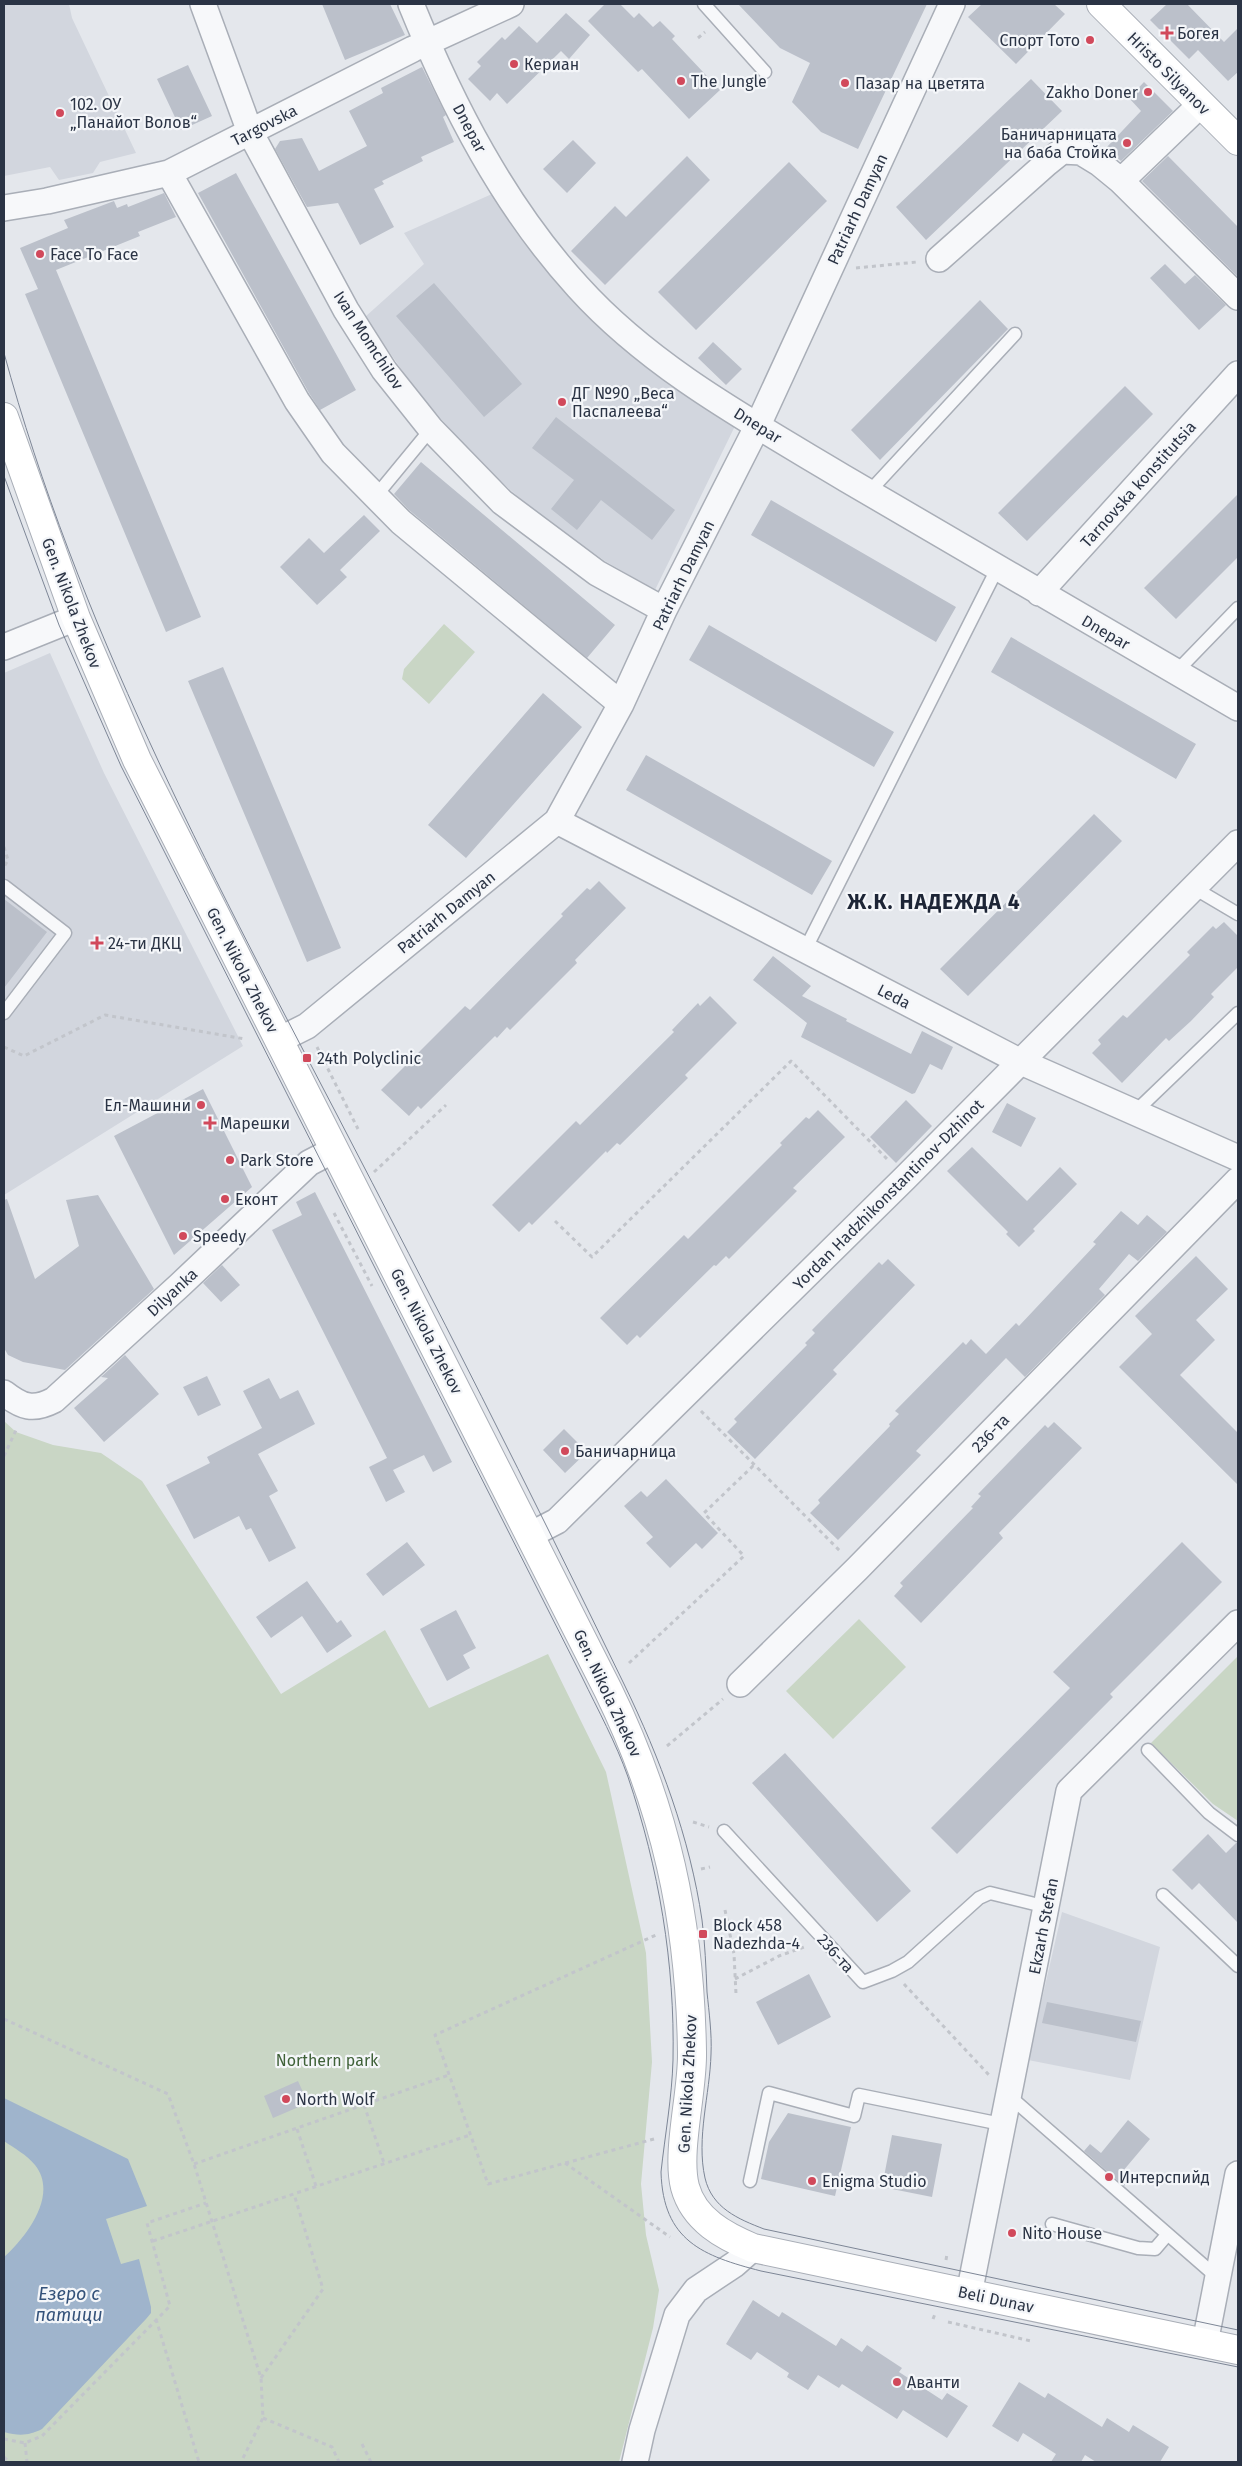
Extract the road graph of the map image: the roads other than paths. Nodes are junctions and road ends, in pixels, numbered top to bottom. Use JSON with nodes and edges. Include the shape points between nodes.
{"nodes":[{"id":1,"x":203,"y":4,"type":"edge"},
{"id":2,"x":411,"y":4,"type":"edge"},
{"id":3,"x":511,"y":4,"type":"edge"},
{"id":4,"x":704,"y":4,"type":"edge"},
{"id":5,"x":952,"y":4,"type":"edge"},
{"id":6,"x":1101,"y":4,"type":"edge"},
{"id":7,"x":427,"y":42,"type":"junction"},
{"id":8,"x":766,"y":72,"type":"dead end"},
{"id":9,"x":1201,"y":104,"type":"junction"},
{"id":10,"x":250,"y":132,"type":"junction"},
{"id":11,"x":1238,"y":141,"type":"edge"},
{"id":12,"x":169,"y":173,"type":"junction"},
{"id":13,"x":1121,"y":181,"type":"junction"},
{"id":14,"x":4,"y":208,"type":"edge"},
{"id":15,"x":940,"y":259,"type":"road end"},
{"id":16,"x":1238,"y":297,"type":"edge"},
{"id":17,"x":1015,"y":334,"type":"dead end"},
{"id":18,"x":1238,"y":374,"type":"edge"},
{"id":19,"x":4,"y":417,"type":"edge"},
{"id":20,"x":758,"y":425,"type":"junction"},
{"id":21,"x":431,"y":429,"type":"junction"},
{"id":22,"x":869,"y":492,"type":"junction"},
{"id":23,"x":375,"y":497,"type":"junction"},
{"id":24,"x":997,"y":569,"type":"junction"},
{"id":25,"x":1038,"y":593,"type":"junction"},
{"id":26,"x":1238,"y":608,"type":"edge"},
{"id":27,"x":664,"y":610,"type":"junction"},
{"id":28,"x":76,"y":618,"type":"junction"},
{"id":29,"x":4,"y":646,"type":"edge"},
{"id":30,"x":1176,"y":672,"type":"junction"},
{"id":31,"x":621,"y":704,"type":"junction"},
{"id":32,"x":1238,"y":708,"type":"edge"},
{"id":33,"x":557,"y":821,"type":"junction"},
{"id":34,"x":1238,"y":843,"type":"edge"},
{"id":35,"x":4,"y":886,"type":"edge"},
{"id":36,"x":1194,"y":888,"type":"junction"},
{"id":37,"x":1238,"y":914,"type":"edge"},
{"id":38,"x":805,"y":950,"type":"junction"},
{"id":39,"x":1238,"y":1012,"type":"edge"},
{"id":40,"x":4,"y":1013,"type":"edge"},
{"id":41,"x":279,"y":1040,"type":"junction"},
{"id":42,"x":1022,"y":1062,"type":"junction"},
{"id":43,"x":1135,"y":1112,"type":"junction"},
{"id":44,"x":334,"y":1150,"type":"junction"},
{"id":45,"x":1238,"y":1158,"type":"edge"},
{"id":46,"x":1238,"y":1180,"type":"edge"},
{"id":47,"x":4,"y":1393,"type":"edge"},
{"id":48,"x":530,"y":1535,"type":"junction"},
{"id":49,"x":1238,"y":1623,"type":"edge"},
{"id":50,"x":740,"y":1684,"type":"road end"},
{"id":51,"x":1148,"y":1750,"type":"dead end"},
{"id":52,"x":724,"y":1830,"type":"dead end"},
{"id":53,"x":1238,"y":1834,"type":"edge"},
{"id":54,"x":1163,"y":1895,"type":"dead end"},
{"id":55,"x":1047,"y":1907,"type":"junction"},
{"id":56,"x":1238,"y":1966,"type":"edge"},
{"id":57,"x":1008,"y":2096,"type":"junction"},
{"id":58,"x":1001,"y":2124,"type":"junction"},
{"id":59,"x":1238,"y":2176,"type":"edge"},
{"id":60,"x":750,"y":2181,"type":"dead end"},
{"id":61,"x":1052,"y":2224,"type":"dead end"},
{"id":62,"x":1167,"y":2236,"type":"junction"},
{"id":63,"x":753,"y":2248,"type":"junction"},
{"id":64,"x":1218,"y":2278,"type":"junction"},
{"id":65,"x":969,"y":2294,"type":"junction"},
{"id":66,"x":1205,"y":2343,"type":"junction"},
{"id":67,"x":1238,"y":2350,"type":"edge"},
{"id":68,"x":635,"y":2462,"type":"edge"}],
"edges":[{"from":1,"to":10,"type":"street","name":"Ivan Momchilov"},
{"from":2,"to":7,"type":"street","name":"Dnepar"},
{"from":3,"to":7,"type":"street","name":"Targovska"},
{"from":4,"to":8,"type":"lane"},
{"from":5,"to":20,"type":"street","name":"Patriarh Damyan"},
{"from":6,"to":9,"type":"street","name":"Hristo Silyanov"},
{"from":7,"to":10,"type":"street","name":"Targovska"},
{"from":7,"to":20,"type":"street","name":"Dnepar","via":[[457,105],[511,201],[578,287],[648,350],[700,389]]},
{"from":9,"to":11,"type":"street","name":"Hristo Silyanov"},
{"from":9,"to":13,"type":"street"},
{"from":10,"to":12,"type":"street","name":"Targovska"},
{"from":10,"to":21,"type":"street","name":"Ivan Momchilov","via":[[346,310],[384,370]]},
{"from":12,"to":14,"type":"street","name":"Targovska","via":[[47,202]]},
{"from":12,"to":23,"type":"street","via":[[297,401],[333,453]]},
{"from":13,"to":15,"type":"street","via":[[1081,152],[1062,151]]},
{"from":13,"to":16,"type":"street"},
{"from":17,"to":22,"type":"lane"},
{"from":18,"to":25,"type":"street","name":"Tarnovska konstitutsia"},
{"from":19,"to":28,"type":"street","name":"Gen. Nikola Zhekov"},
{"from":20,"to":22,"type":"street","name":"Dnepar"},
{"from":20,"to":27,"type":"street","name":"Patriarh Damyan"},
{"from":21,"to":23,"type":"lane"},
{"from":21,"to":27,"type":"street","name":"Ivan Momchilov","via":[[502,502],[546,537],[597,573]]},
{"from":22,"to":24,"type":"street","name":"Dnepar"},
{"from":23,"to":31,"type":"street"},
{"from":24,"to":25,"type":"street","name":"Dnepar"},
{"from":24,"to":38,"type":"lane"},
{"from":25,"to":30,"type":"street","name":"Dnepar"},
{"from":26,"to":30,"type":"lane"},
{"from":27,"to":31,"type":"street","name":"Patriarh Damyan"},
{"from":28,"to":29,"type":"street"},
{"from":28,"to":41,"type":"street","name":"Gen. Nikola Zhekov","via":[[138,760]]},
{"from":30,"to":32,"type":"street","name":"Dnepar"},
{"from":31,"to":33,"type":"street","name":"Patriarh Damyan"},
{"from":33,"to":38,"type":"street","name":"Leda"},
{"from":33,"to":41,"type":"street","name":"Patriarh Damyan","via":[[306,1026]]},
{"from":34,"to":36,"type":"street","name":"Yordan Hadzhikonstantinov-Dzhinot"},
{"from":35,"to":40,"type":"lane","via":[[65,933]]},
{"from":36,"to":37,"type":"lane"},
{"from":36,"to":42,"type":"street","name":"Yordan Hadzhikonstantinov-Dzhinot"},
{"from":38,"to":42,"type":"street","name":"Leda"},
{"from":39,"to":43,"type":"lane"},
{"from":41,"to":44,"type":"street","name":"Gen. Nikola Zhekov"},
{"from":42,"to":43,"type":"street","name":"Leda"},
{"from":42,"to":48,"type":"street","name":"Yordan Hadzhikonstantinov-Dzhinot","via":[[557,1522]]},
{"from":43,"to":45,"type":"street","name":"Leda"},
{"from":44,"to":47,"type":"street","name":"Dilyanka","via":[[309,1163],[54,1400],[41,1407],[25,1406]]},
{"from":44,"to":48,"type":"street","name":"Gen. Nikola Zhekov"},
{"from":46,"to":50,"type":"street","name":"236-та"},
{"from":48,"to":63,"type":"street","name":"Gen. Nikola Zhekov","via":[[626,1727],[659,1813],[674,1876],[691,2003],[692,2055],[683,2163],[685,2188],[704,2220],[730,2239]]},
{"from":49,"to":55,"type":"street","name":"Ekzarh Stefan","via":[[1069,1791]]},
{"from":51,"to":53,"type":"lane","via":[[1209,1813]]},
{"from":52,"to":55,"type":"lane","name":"236-та","via":[[863,1982],[908,1962],[980,1898],[990,1893]]},
{"from":54,"to":56,"type":"lane"},
{"from":55,"to":57,"type":"street","name":"Ekzarh Stefan"},
{"from":57,"to":58,"type":"street","name":"Ekzarh Stefan"},
{"from":57,"to":62,"type":"lane"},
{"from":58,"to":60,"type":"lane","via":[[859,2095],[854,2116],[769,2093]]},
{"from":58,"to":65,"type":"street","name":"Ekzarh Stefan"},
{"from":59,"to":64,"type":"street"},
{"from":61,"to":62,"type":"lane","via":[[1138,2248],[1155,2249]]},
{"from":62,"to":64,"type":"lane"},
{"from":63,"to":65,"type":"street","name":"Beli Dunav"},
{"from":63,"to":68,"type":"street","via":[[696,2290],[677,2315]]},
{"from":64,"to":66,"type":"street"},
{"from":65,"to":66,"type":"street","name":"Beli Dunav"},
{"from":66,"to":67,"type":"street","name":"Beli Dunav"}]}
